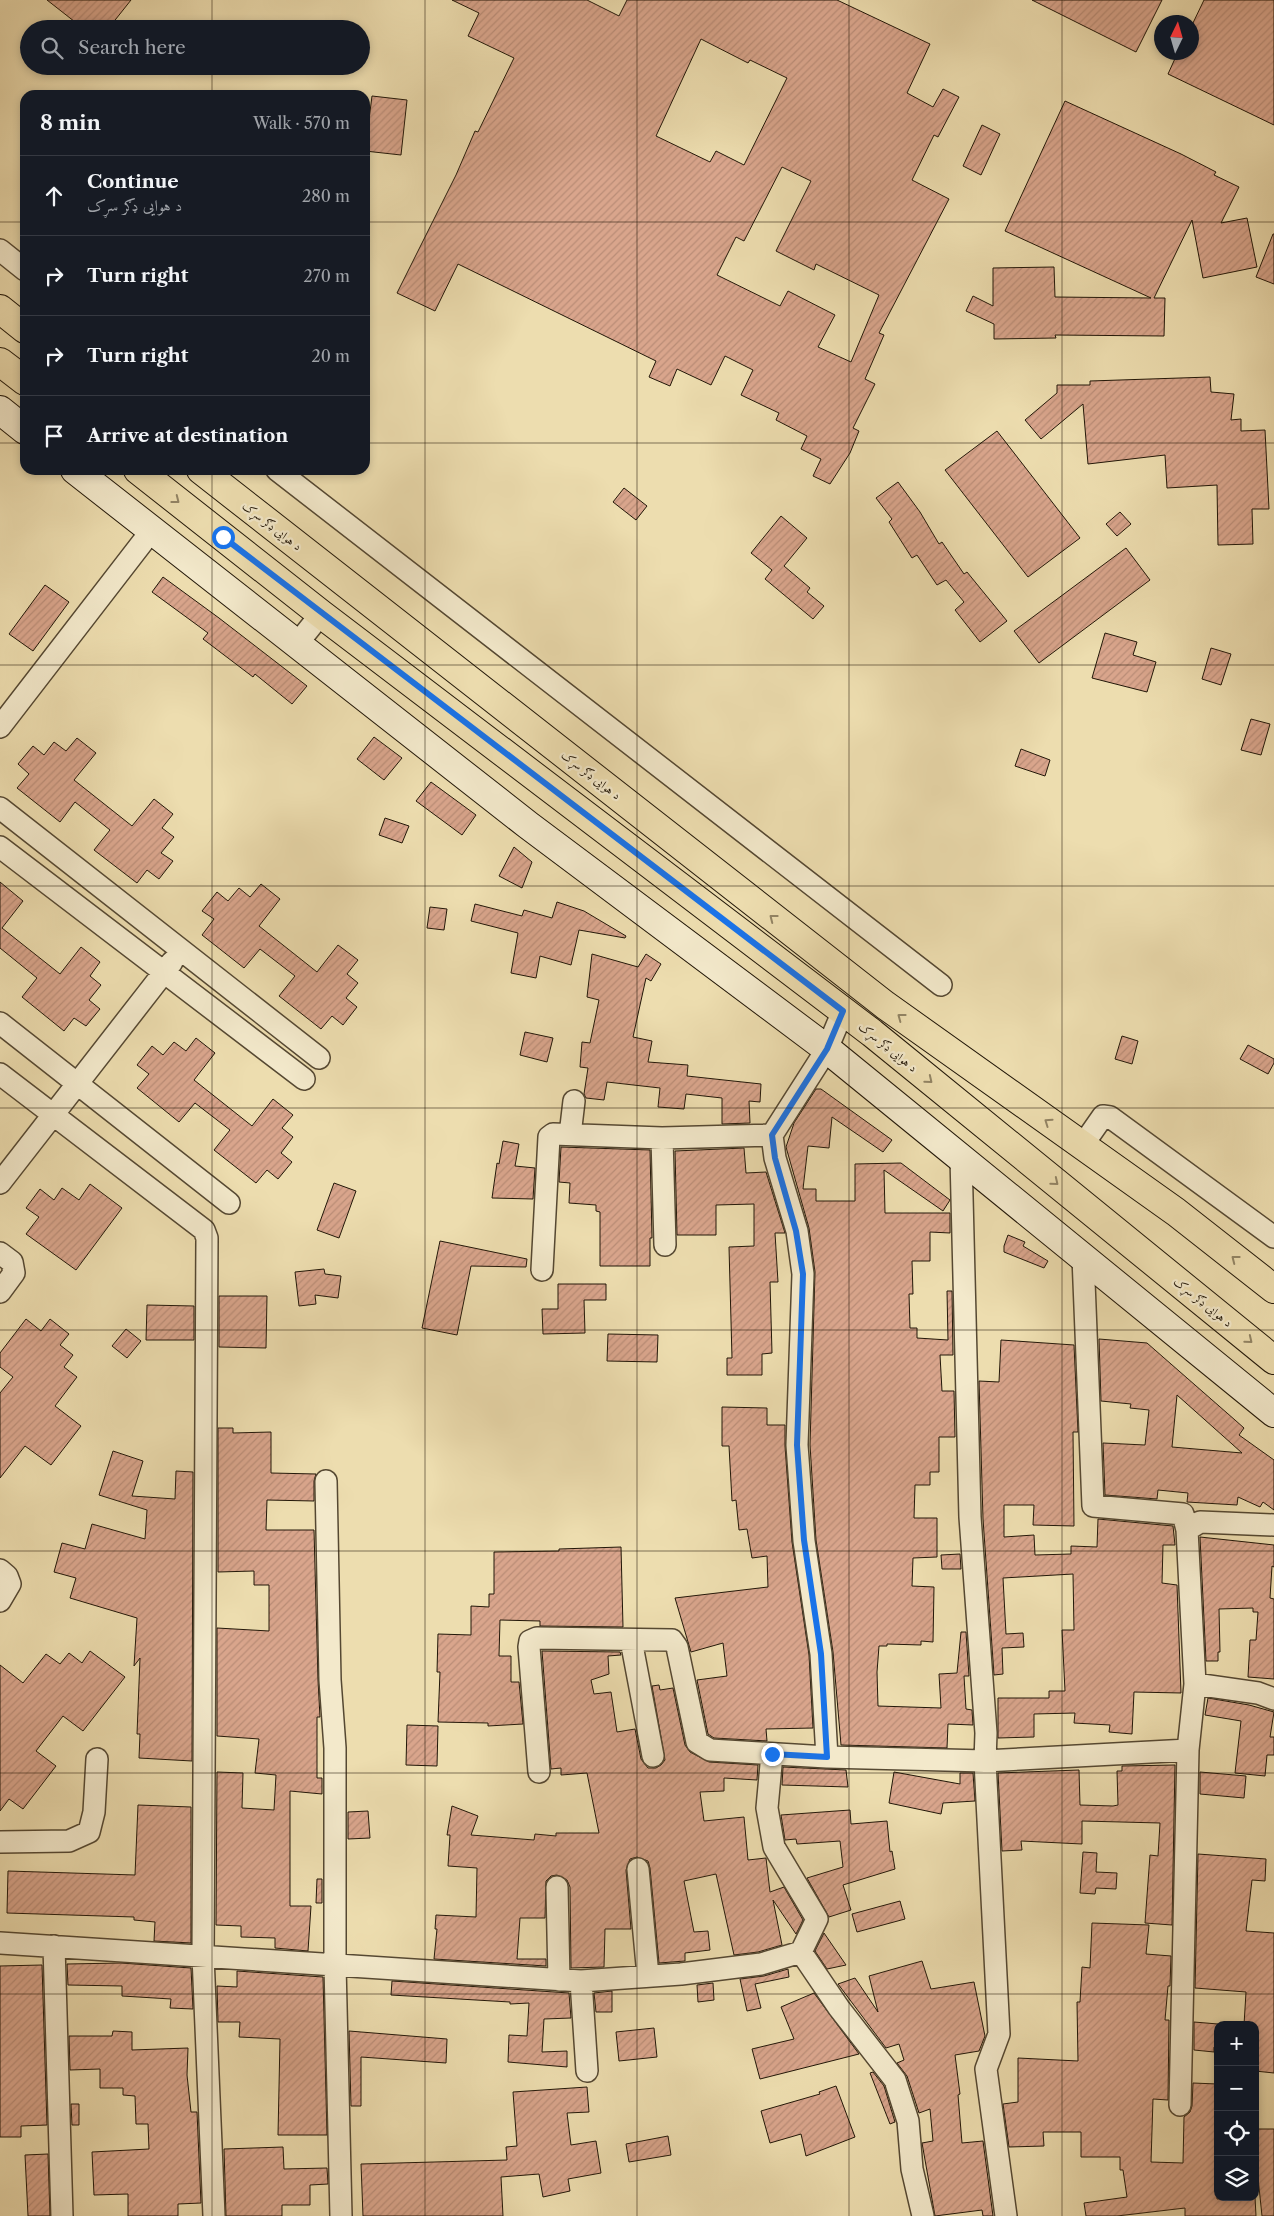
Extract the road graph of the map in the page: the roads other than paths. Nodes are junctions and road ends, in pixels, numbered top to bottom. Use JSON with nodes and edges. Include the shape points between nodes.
{"nodes":[{"id":1,"x":0,"y":250,"type":"edge"},
{"id":2,"x":20,"y":266,"type":"edge"},
{"id":3,"x":0,"y":310,"type":"edge"},
{"id":4,"x":20,"y":325,"type":"edge"},
{"id":5,"x":0,"y":362,"type":"edge"},
{"id":6,"x":20,"y":377,"type":"edge"},
{"id":7,"x":0,"y":410,"type":"edge"},
{"id":8,"x":20,"y":426,"type":"edge"},
{"id":9,"x":82,"y":475,"type":"edge"},
{"id":10,"x":144,"y":475,"type":"edge"},
{"id":11,"x":207,"y":475,"type":"edge"},
{"id":12,"x":283,"y":475,"type":"edge"},
{"id":13,"x":152,"y":530,"type":"junction"},
{"id":14,"x":321,"y":614,"type":"junction"},
{"id":15,"x":297,"y":644,"type":"junction"},
{"id":16,"x":0,"y":727,"type":"edge"},
{"id":17,"x":0,"y":808,"type":"edge"},
{"id":18,"x":0,"y":847,"type":"edge"},
{"id":19,"x":182,"y":950,"type":"junction"},
{"id":20,"x":164,"y":972,"type":"junction"},
{"id":21,"x":941,"y":985,"type":"dead end"},
{"id":22,"x":843,"y":1011,"type":"junction"},
{"id":23,"x":0,"y":1023,"type":"edge"},
{"id":24,"x":827,"y":1049,"type":"junction"},
{"id":25,"x":320,"y":1058,"type":"dead end"},
{"id":26,"x":0,"y":1074,"type":"edge"},
{"id":27,"x":304,"y":1079,"type":"dead end"},
{"id":28,"x":78,"y":1084,"type":"junction"},
{"id":29,"x":574,"y":1101,"type":"dead end"},
{"id":30,"x":54,"y":1114,"type":"junction"},
{"id":31,"x":570,"y":1135,"type":"junction"},
{"id":32,"x":772,"y":1135,"type":"junction"},
{"id":33,"x":662,"y":1138,"type":"junction"},
{"id":34,"x":1082,"y":1146,"type":"junction"},
{"id":35,"x":961,"y":1157,"type":"junction"},
{"id":36,"x":0,"y":1183,"type":"edge"},
{"id":37,"x":229,"y":1203,"type":"dead end"},
{"id":38,"x":1274,"y":1238,"type":"edge"},
{"id":39,"x":665,"y":1245,"type":"dead end"},
{"id":40,"x":0,"y":1253,"type":"edge"},
{"id":41,"x":1084,"y":1257,"type":"junction"},
{"id":42,"x":542,"y":1270,"type":"dead end"},
{"id":43,"x":1274,"y":1289,"type":"edge"},
{"id":44,"x":0,"y":1292,"type":"edge"},
{"id":45,"x":1274,"y":1360,"type":"edge"},
{"id":46,"x":1274,"y":1413,"type":"edge"},
{"id":47,"x":326,"y":1481,"type":"dead end"},
{"id":48,"x":1274,"y":1525,"type":"edge"},
{"id":49,"x":1187,"y":1530,"type":"junction"},
{"id":50,"x":0,"y":1570,"type":"edge"},
{"id":51,"x":0,"y":1601,"type":"edge"},
{"id":52,"x":631,"y":1640,"type":"junction"},
{"id":53,"x":1195,"y":1684,"type":"junction"},
{"id":54,"x":1274,"y":1699,"type":"edge"},
{"id":55,"x":1188,"y":1750,"type":"junction"},
{"id":56,"x":772,"y":1754,"type":"junction"},
{"id":57,"x":653,"y":1756,"type":"dead end"},
{"id":58,"x":827,"y":1757,"type":"junction"},
{"id":59,"x":98,"y":1759,"type":"dead end"},
{"id":60,"x":985,"y":1761,"type":"junction"},
{"id":61,"x":539,"y":1772,"type":"dead end"},
{"id":62,"x":0,"y":1842,"type":"edge"},
{"id":63,"x":638,"y":1869,"type":"dead end"},
{"id":64,"x":557,"y":1887,"type":"dead end"},
{"id":65,"x":0,"y":1943,"type":"edge"},
{"id":66,"x":54,"y":1946,"type":"junction"},
{"id":67,"x":801,"y":1952,"type":"junction"},
{"id":68,"x":203,"y":1956,"type":"junction"},
{"id":69,"x":335,"y":1965,"type":"junction"},
{"id":70,"x":648,"y":1976,"type":"junction"},
{"id":71,"x":559,"y":1980,"type":"junction"},
{"id":72,"x":581,"y":1981,"type":"junction"},
{"id":73,"x":587,"y":2071,"type":"dead end"},
{"id":74,"x":1180,"y":2105,"type":"dead end"},
{"id":75,"x":62,"y":2216,"type":"edge"},
{"id":76,"x":214,"y":2216,"type":"edge"},
{"id":77,"x":341,"y":2216,"type":"edge"},
{"id":78,"x":923,"y":2216,"type":"edge"},
{"id":79,"x":1006,"y":2216,"type":"edge"}],
"edges":[{"from":1,"to":2,"type":"street"},
{"from":3,"to":4,"type":"main road"},
{"from":5,"to":6,"type":"main road"},
{"from":7,"to":8,"type":"street"},
{"from":9,"to":13,"type":"street"},
{"from":10,"to":14,"type":"main road","name":"د هوایی ډګر سړک","one_way":true},
{"from":34,"to":11,"type":"main road","name":"د هوایی ډګر سړک","one_way":true,"via":[[885,1005]]},
{"from":12,"to":21,"type":"street"},
{"from":13,"to":15,"type":"street"},
{"from":13,"to":16,"type":"street"},
{"from":14,"to":15,"type":"street"},
{"from":14,"to":22,"type":"main road","name":"د هوایی ډګر سړک"},
{"from":15,"to":24,"type":"street","via":[[528,825]]},
{"from":17,"to":19,"type":"street"},
{"from":18,"to":20,"type":"street"},
{"from":19,"to":20,"type":"street"},
{"from":19,"to":25,"type":"street"},
{"from":20,"to":27,"type":"street"},
{"from":20,"to":28,"type":"street"},
{"from":22,"to":24,"type":"street"},
{"from":22,"to":45,"type":"main road","name":"د هوایی ډګر سړک","one_way":true},
{"from":23,"to":28,"type":"street"},
{"from":24,"to":32,"type":"street"},
{"from":24,"to":35,"type":"street"},
{"from":26,"to":30,"type":"street"},
{"from":28,"to":30,"type":"street"},
{"from":28,"to":37,"type":"street"},
{"from":29,"to":31,"type":"street"},
{"from":30,"to":36,"type":"street"},
{"from":30,"to":68,"type":"street","via":[[204,1230],[207,1238]]},
{"from":31,"to":33,"type":"street"},
{"from":31,"to":42,"type":"street","via":[[553,1134],[550,1137]]},
{"from":32,"to":33,"type":"street"},
{"from":32,"to":58,"type":"street","via":[[775,1158],[796,1231],[803,1274],[797,1445],[804,1540],[821,1654]]},
{"from":33,"to":39,"type":"street"},
{"from":34,"to":38,"type":"street","via":[[1103,1116],[1110,1117]]},
{"from":43,"to":34,"type":"main road","name":"د هوایی ډګر سړک","one_way":true,"via":[[1176,1212]]},
{"from":35,"to":41,"type":"street"},
{"from":35,"to":60,"type":"street","via":[[970,1517],[986,1733]]},
{"from":40,"to":44,"type":"street","via":[[12,1262],[14,1273]]},
{"from":41,"to":46,"type":"street"},
{"from":41,"to":49,"type":"street","via":[[1093,1506],[1183,1514]]},
{"from":47,"to":69,"type":"street","via":[[330,1680],[335,1748]]},
{"from":48,"to":49,"type":"street","via":[[1200,1522]]},
{"from":49,"to":53,"type":"street"},
{"from":50,"to":51,"type":"street","via":[[10,1584]]},
{"from":52,"to":56,"type":"street","via":[[672,1640],[677,1647],[697,1742],[717,1751]]},
{"from":52,"to":57,"type":"street"},
{"from":52,"to":61,"type":"street","via":[[537,1638],[530,1641]]},
{"from":53,"to":54,"type":"street","via":[[1258,1693]]},
{"from":53,"to":55,"type":"street"},
{"from":55,"to":60,"type":"street"},
{"from":55,"to":74,"type":"street"},
{"from":56,"to":58,"type":"street"},
{"from":56,"to":67,"type":"street","via":[[767,1808],[774,1847],[817,1919]]},
{"from":58,"to":60,"type":"street"},
{"from":59,"to":62,"type":"street","via":[[94,1812],[89,1832],[69,1841]]},
{"from":60,"to":79,"type":"street","via":[[999,2034],[986,2069]]},
{"from":63,"to":70,"type":"street"},
{"from":64,"to":71,"type":"street"},
{"from":65,"to":66,"type":"street"},
{"from":66,"to":68,"type":"street"},
{"from":66,"to":75,"type":"street"},
{"from":67,"to":70,"type":"street","via":[[761,1964]]},
{"from":67,"to":78,"type":"street","via":[[839,2008],[895,2080],[908,2121],[912,2170]]},
{"from":68,"to":69,"type":"street"},
{"from":68,"to":76,"type":"street"},
{"from":69,"to":71,"type":"street"},
{"from":69,"to":77,"type":"street"},
{"from":70,"to":72,"type":"street"},
{"from":71,"to":72,"type":"street"},
{"from":72,"to":73,"type":"street"}]}
